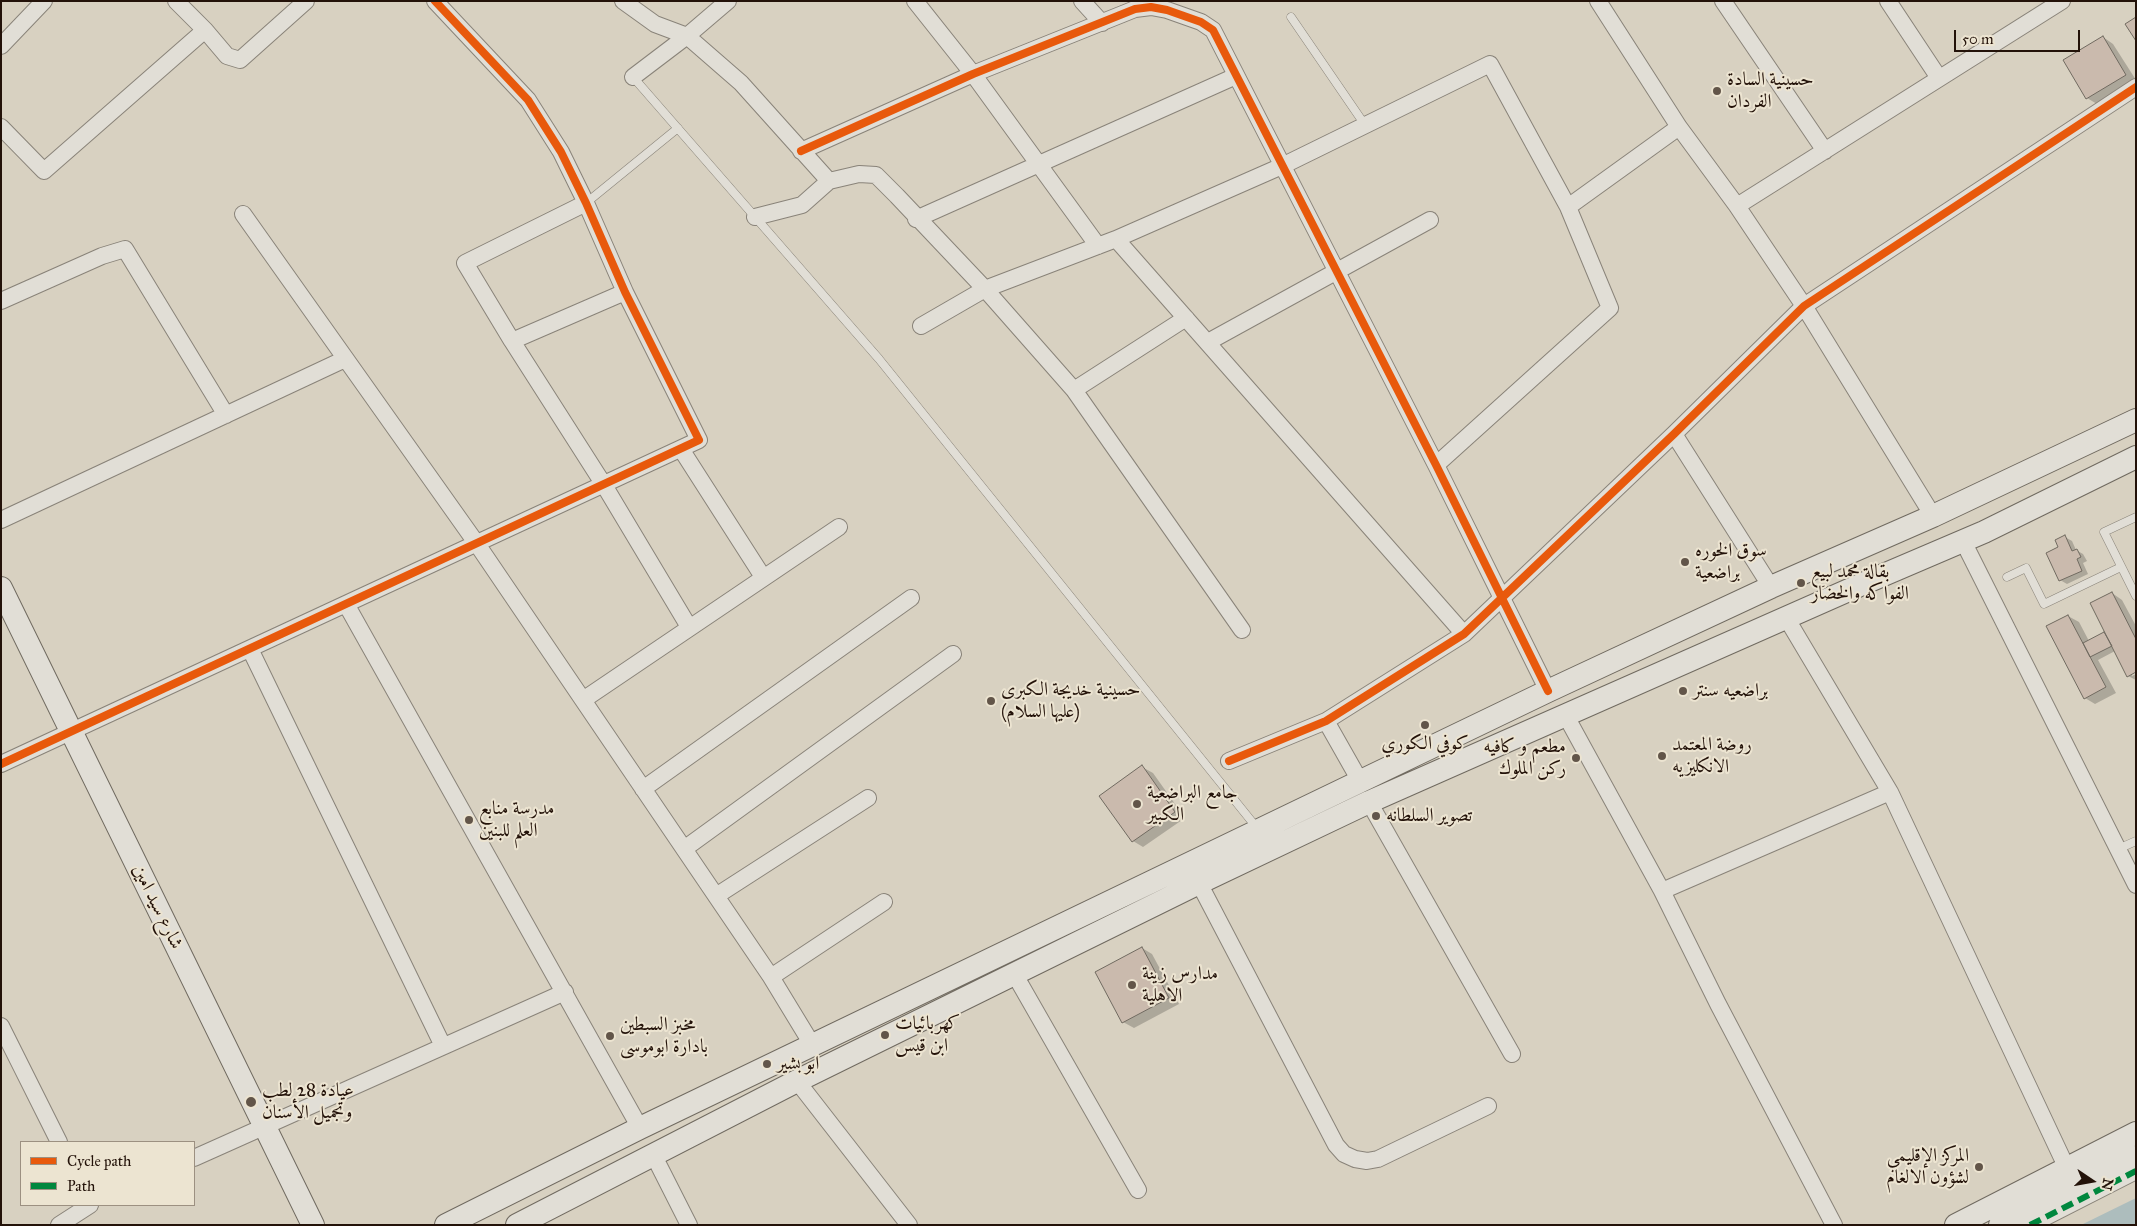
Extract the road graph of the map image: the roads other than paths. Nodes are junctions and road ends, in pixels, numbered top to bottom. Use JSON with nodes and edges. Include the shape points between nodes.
{"nodes":[{"id":1,"x":44,"y":1,"type":"edge"},
{"id":2,"x":176,"y":1,"type":"edge"},
{"id":3,"x":306,"y":1,"type":"edge"},
{"id":4,"x":435,"y":1,"type":"edge"},
{"id":5,"x":623,"y":1,"type":"edge"},
{"id":6,"x":728,"y":1,"type":"edge"},
{"id":7,"x":915,"y":1,"type":"edge"},
{"id":8,"x":1082,"y":1,"type":"edge"},
{"id":9,"x":1598,"y":1,"type":"edge"},
{"id":10,"x":1722,"y":1,"type":"edge"},
{"id":11,"x":1888,"y":1,"type":"edge"},
{"id":12,"x":2062,"y":1,"type":"edge"},
{"id":13,"x":1291,"y":17,"type":"dead end"},
{"id":14,"x":1102,"y":23,"type":"junction"},
{"id":15,"x":206,"y":30,"type":"junction"},
{"id":16,"x":687,"y":36,"type":"junction"},
{"id":17,"x":1,"y":46,"type":"edge"},
{"id":18,"x":973,"y":74,"type":"junction"},
{"id":19,"x":1236,"y":76,"type":"junction"},
{"id":20,"x":633,"y":77,"type":"joint"},
{"id":21,"x":1939,"y":78,"type":"junction"},
{"id":22,"x":2136,"y":86,"type":"edge"},
{"id":23,"x":1365,"y":125,"type":"junction"},
{"id":24,"x":1,"y":127,"type":"edge"},
{"id":25,"x":1679,"y":127,"type":"junction"},
{"id":26,"x":678,"y":128,"type":"junction"},
{"id":27,"x":801,"y":151,"type":"junction"},
{"id":28,"x":1825,"y":151,"type":"junction"},
{"id":29,"x":1039,"y":166,"type":"junction"},
{"id":30,"x":1282,"y":166,"type":"junction"},
{"id":31,"x":829,"y":181,"type":"junction"},
{"id":32,"x":586,"y":203,"type":"junction"},
{"id":33,"x":1737,"y":206,"type":"junction"},
{"id":34,"x":1568,"y":207,"type":"junction"},
{"id":35,"x":243,"y":214,"type":"dead end"},
{"id":36,"x":755,"y":217,"type":"junction"},
{"id":37,"x":916,"y":219,"type":"junction"},
{"id":38,"x":1430,"y":220,"type":"dead end"},
{"id":39,"x":1116,"y":239,"type":"junction"},
{"id":40,"x":1098,"y":246,"type":"junction"},
{"id":41,"x":1336,"y":271,"type":"junction"},
{"id":42,"x":985,"y":289,"type":"junction"},
{"id":43,"x":625,"y":292,"type":"junction"},
{"id":44,"x":1,"y":302,"type":"edge"},
{"id":45,"x":1804,"y":306,"type":"junction"},
{"id":46,"x":1186,"y":318,"type":"junction"},
{"id":47,"x":921,"y":326,"type":"dead end"},
{"id":48,"x":512,"y":341,"type":"junction"},
{"id":49,"x":1208,"y":342,"type":"junction"},
{"id":50,"x":345,"y":359,"type":"junction"},
{"id":51,"x":1074,"y":390,"type":"junction"},
{"id":52,"x":226,"y":415,"type":"junction"},
{"id":53,"x":2136,"y":420,"type":"edge"},
{"id":54,"x":1674,"y":434,"type":"junction"},
{"id":55,"x":681,"y":449,"type":"junction"},
{"id":56,"x":2136,"y":457,"type":"edge"},
{"id":57,"x":1436,"y":465,"type":"junction"},
{"id":58,"x":604,"y":485,"type":"junction"},
{"id":59,"x":1933,"y":516,"type":"junction"},
{"id":60,"x":2136,"y":517,"type":"edge"},
{"id":61,"x":1,"y":520,"type":"edge"},
{"id":62,"x":839,"y":527,"type":"dead end"},
{"id":63,"x":1964,"y":541,"type":"junction"},
{"id":64,"x":477,"y":544,"type":"junction"},
{"id":65,"x":1854,"y":551,"type":"junction"},
{"id":66,"x":2121,"y":567,"type":"junction"},
{"id":67,"x":763,"y":577,"type":"junction"},
{"id":68,"x":2007,"y":577,"type":"dead end"},
{"id":69,"x":1867,"y":582,"type":"junction"},
{"id":70,"x":1771,"y":587,"type":"junction"},
{"id":71,"x":1,"y":588,"type":"edge"},
{"id":72,"x":2136,"y":596,"type":"edge"},
{"id":73,"x":911,"y":598,"type":"dead end"},
{"id":74,"x":1503,"y":598,"type":"junction"},
{"id":75,"x":346,"y":604,"type":"junction"},
{"id":76,"x":1787,"y":619,"type":"junction"},
{"id":77,"x":689,"y":627,"type":"junction"},
{"id":78,"x":1242,"y":630,"type":"dead end"},
{"id":79,"x":1464,"y":634,"type":"junction"},
{"id":80,"x":250,"y":649,"type":"junction"},
{"id":81,"x":953,"y":654,"type":"dead end"},
{"id":82,"x":1548,"y":691,"type":"junction"},
{"id":83,"x":583,"y":700,"type":"junction"},
{"id":84,"x":1566,"y":716,"type":"junction"},
{"id":85,"x":1326,"y":721,"type":"junction"},
{"id":86,"x":71,"y":732,"type":"junction"},
{"id":87,"x":1229,"y":761,"type":"dead end"},
{"id":88,"x":1,"y":764,"type":"edge"},
{"id":89,"x":1360,"y":781,"type":"junction"},
{"id":90,"x":643,"y":789,"type":"junction"},
{"id":91,"x":1890,"y":792,"type":"junction"},
{"id":92,"x":868,"y":798,"type":"dead end"},
{"id":93,"x":1369,"y":802,"type":"junction"},
{"id":94,"x":1258,"y":830,"type":"junction"},
{"id":95,"x":2136,"y":841,"type":"edge"},
{"id":96,"x":684,"y":849,"type":"junction"},
{"id":97,"x":2118,"y":849,"type":"junction"},
{"id":98,"x":1199,"y":883,"type":"junction"},
{"id":99,"x":2136,"y":885,"type":"edge"},
{"id":100,"x":1662,"y":891,"type":"junction"},
{"id":101,"x":716,"y":896,"type":"junction"},
{"id":102,"x":884,"y":902,"type":"dead end"},
{"id":103,"x":1015,"y":975,"type":"junction"},
{"id":104,"x":771,"y":977,"type":"junction"},
{"id":105,"x":565,"y":992,"type":"junction"},
{"id":106,"x":1,"y":1026,"type":"edge"},
{"id":107,"x":5,"y":1045,"type":"edge"},
{"id":108,"x":443,"y":1046,"type":"junction"},
{"id":109,"x":813,"y":1046,"type":"junction"},
{"id":110,"x":1512,"y":1054,"type":"dead end"},
{"id":111,"x":797,"y":1081,"type":"junction"},
{"id":112,"x":1488,"y":1106,"type":"dead end"},
{"id":113,"x":264,"y":1126,"type":"junction"},
{"id":114,"x":640,"y":1128,"type":"junction"},
{"id":115,"x":2136,"y":1134,"type":"edge"},
{"id":116,"x":58,"y":1141,"type":"edge"},
{"id":117,"x":654,"y":1156,"type":"junction"},
{"id":118,"x":2136,"y":1157,"type":"edge"},
{"id":119,"x":195,"y":1158,"type":"edge"},
{"id":120,"x":2136,"y":1171,"type":"edge"},
{"id":121,"x":2072,"y":1178,"type":"junction"},
{"id":122,"x":1138,"y":1190,"type":"dead end"},
{"id":123,"x":88,"y":1206,"type":"edge"},
{"id":124,"x":524,"y":1223,"type":"edge"},
{"id":125,"x":59,"y":1225,"type":"edge"},
{"id":126,"x":313,"y":1225,"type":"edge"},
{"id":127,"x":446,"y":1225,"type":"edge"},
{"id":128,"x":689,"y":1225,"type":"edge"},
{"id":129,"x":909,"y":1225,"type":"edge"},
{"id":130,"x":1834,"y":1225,"type":"edge"},
{"id":131,"x":1956,"y":1225,"type":"edge"},
{"id":132,"x":2000,"y":1225,"type":"edge"},
{"id":133,"x":2030,"y":1225,"type":"edge"}],
"edges":[{"from":1,"to":17,"type":"street"},
{"from":2,"to":15,"type":"street"},
{"from":3,"to":15,"type":"street","via":[[240,60],[227,56]]},
{"from":4,"to":32,"type":"street","via":[[528,100],[561,152]]},
{"from":5,"to":16,"type":"street","via":[[655,24]]},
{"from":6,"to":16,"type":"street"},
{"from":7,"to":18,"type":"street"},
{"from":8,"to":14,"type":"street"},
{"from":9,"to":25,"type":"street"},
{"from":10,"to":28,"type":"street"},
{"from":11,"to":21,"type":"street"},
{"from":12,"to":21,"type":"street"},
{"from":13,"to":23,"type":"lane"},
{"from":14,"to":18,"type":"street"},
{"from":14,"to":19,"type":"street","via":[[1135,9],[1152,7],[1188,16],[1213,30]]},
{"from":15,"to":24,"type":"street","via":[[44,171]]},
{"from":16,"to":20,"type":"street"},
{"from":16,"to":27,"type":"street","via":[[741,83]]},
{"from":18,"to":27,"type":"street"},
{"from":18,"to":29,"type":"street"},
{"from":19,"to":29,"type":"street"},
{"from":19,"to":30,"type":"street"},
{"from":20,"to":26,"type":"lane"},
{"from":21,"to":28,"type":"street"},
{"from":22,"to":45,"type":"street"},
{"from":23,"to":30,"type":"street"},
{"from":23,"to":34,"type":"street","via":[[1490,64]]},
{"from":25,"to":33,"type":"street"},
{"from":25,"to":34,"type":"street"},
{"from":26,"to":32,"type":"lane"},
{"from":26,"to":36,"type":"lane"},
{"from":27,"to":31,"type":"street"},
{"from":28,"to":33,"type":"street"},
{"from":29,"to":37,"type":"street"},
{"from":29,"to":40,"type":"street"},
{"from":30,"to":39,"type":"street"},
{"from":30,"to":41,"type":"street"},
{"from":31,"to":36,"type":"street","via":[[802,205]]},
{"from":31,"to":37,"type":"street","via":[[859,174],[876,175]]},
{"from":32,"to":43,"type":"street"},
{"from":32,"to":48,"type":"street","via":[[465,264]]},
{"from":33,"to":45,"type":"street"},
{"from":34,"to":57,"type":"street","via":[[1610,308]]},
{"from":35,"to":50,"type":"street"},
{"from":36,"to":94,"type":"lane","via":[[879,359]]},
{"from":37,"to":42,"type":"street"},
{"from":38,"to":41,"type":"street"},
{"from":39,"to":40,"type":"street"},
{"from":39,"to":46,"type":"street"},
{"from":40,"to":42,"type":"street"},
{"from":41,"to":49,"type":"street"},
{"from":41,"to":57,"type":"street"},
{"from":42,"to":47,"type":"street"},
{"from":42,"to":51,"type":"street"},
{"from":43,"to":48,"type":"street"},
{"from":43,"to":55,"type":"street","via":[[699,440]]},
{"from":44,"to":52,"type":"street","via":[[102,256],[125,250]]},
{"from":45,"to":54,"type":"street"},
{"from":45,"to":59,"type":"street"},
{"from":46,"to":49,"type":"street"},
{"from":46,"to":51,"type":"street"},
{"from":48,"to":58,"type":"street"},
{"from":49,"to":79,"type":"street"},
{"from":50,"to":52,"type":"street"},
{"from":50,"to":64,"type":"street"},
{"from":51,"to":78,"type":"street"},
{"from":52,"to":61,"type":"street"},
{"from":53,"to":59,"type":"main road"},
{"from":54,"to":70,"type":"street"},
{"from":54,"to":74,"type":"street"},
{"from":55,"to":58,"type":"street"},
{"from":55,"to":67,"type":"street"},
{"from":56,"to":63,"type":"main road"},
{"from":57,"to":74,"type":"street"},
{"from":58,"to":64,"type":"street"},
{"from":58,"to":77,"type":"street"},
{"from":59,"to":65,"type":"main road"},
{"from":60,"to":66,"type":"lane","via":[[2104,532]]},
{"from":62,"to":67,"type":"street"},
{"from":63,"to":69,"type":"main road"},
{"from":63,"to":97,"type":"street"},
{"from":64,"to":75,"type":"street"},
{"from":64,"to":83,"type":"street"},
{"from":65,"to":69,"type":"main road"},
{"from":65,"to":70,"type":"main road"},
{"from":66,"to":68,"type":"lane","via":[[2044,604],[2026,568]]},
{"from":66,"to":72,"type":"lane"},
{"from":67,"to":77,"type":"street"},
{"from":69,"to":76,"type":"main road"},
{"from":70,"to":82,"type":"main road"},
{"from":71,"to":86,"type":"main road","name":"شارع سيد امين"},
{"from":73,"to":90,"type":"street"},
{"from":74,"to":79,"type":"street"},
{"from":74,"to":82,"type":"street"},
{"from":75,"to":80,"type":"street"},
{"from":75,"to":105,"type":"street"},
{"from":76,"to":84,"type":"main road"},
{"from":76,"to":91,"type":"street"},
{"from":77,"to":83,"type":"street"},
{"from":79,"to":85,"type":"street"},
{"from":80,"to":86,"type":"street"},
{"from":80,"to":108,"type":"street"},
{"from":81,"to":96,"type":"street"},
{"from":82,"to":89,"type":"main road"},
{"from":83,"to":90,"type":"street"},
{"from":84,"to":93,"type":"main road"},
{"from":84,"to":100,"type":"street"},
{"from":85,"to":87,"type":"street"},
{"from":85,"to":89,"type":"street"},
{"from":86,"to":88,"type":"street"},
{"from":86,"to":113,"type":"main road","name":"شارع سيد امين"},
{"from":89,"to":94,"type":"main road"},
{"from":90,"to":96,"type":"street"},
{"from":91,"to":100,"type":"street"},
{"from":91,"to":121,"type":"street"},
{"from":92,"to":101,"type":"street"},
{"from":93,"to":98,"type":"main road"},
{"from":93,"to":110,"type":"street"},
{"from":94,"to":109,"type":"main road"},
{"from":95,"to":97,"type":"lane"},
{"from":96,"to":101,"type":"street"},
{"from":97,"to":99,"type":"street"},
{"from":98,"to":103,"type":"main road"},
{"from":98,"to":112,"type":"street","via":[[1336,1145],[1344,1154],[1367,1161],[1378,1158]]},
{"from":100,"to":130,"type":"street"},
{"from":101,"to":104,"type":"street"},
{"from":102,"to":104,"type":"street"},
{"from":103,"to":111,"type":"main road"},
{"from":103,"to":122,"type":"street"},
{"from":104,"to":109,"type":"street"},
{"from":105,"to":108,"type":"street"},
{"from":105,"to":114,"type":"street"},
{"from":106,"to":107,"type":"street"},
{"from":107,"to":116,"type":"street"},
{"from":108,"to":113,"type":"street"},
{"from":109,"to":114,"type":"main road"},
{"from":111,"to":117,"type":"main road"},
{"from":111,"to":129,"type":"street"},
{"from":113,"to":119,"type":"street"},
{"from":113,"to":126,"type":"main road","name":"شارع سيد امين"},
{"from":114,"to":117,"type":"main road"},
{"from":114,"to":127,"type":"main road"},
{"from":115,"to":121,"type":"main road"},
{"from":117,"to":124,"type":"main road"},
{"from":117,"to":128,"type":"street"},
{"from":118,"to":121,"type":"main road"},
{"from":120,"to":133,"type":"street"},
{"from":121,"to":131,"type":"main road"},
{"from":121,"to":132,"type":"main road"},
{"from":123,"to":125,"type":"street"}]}
